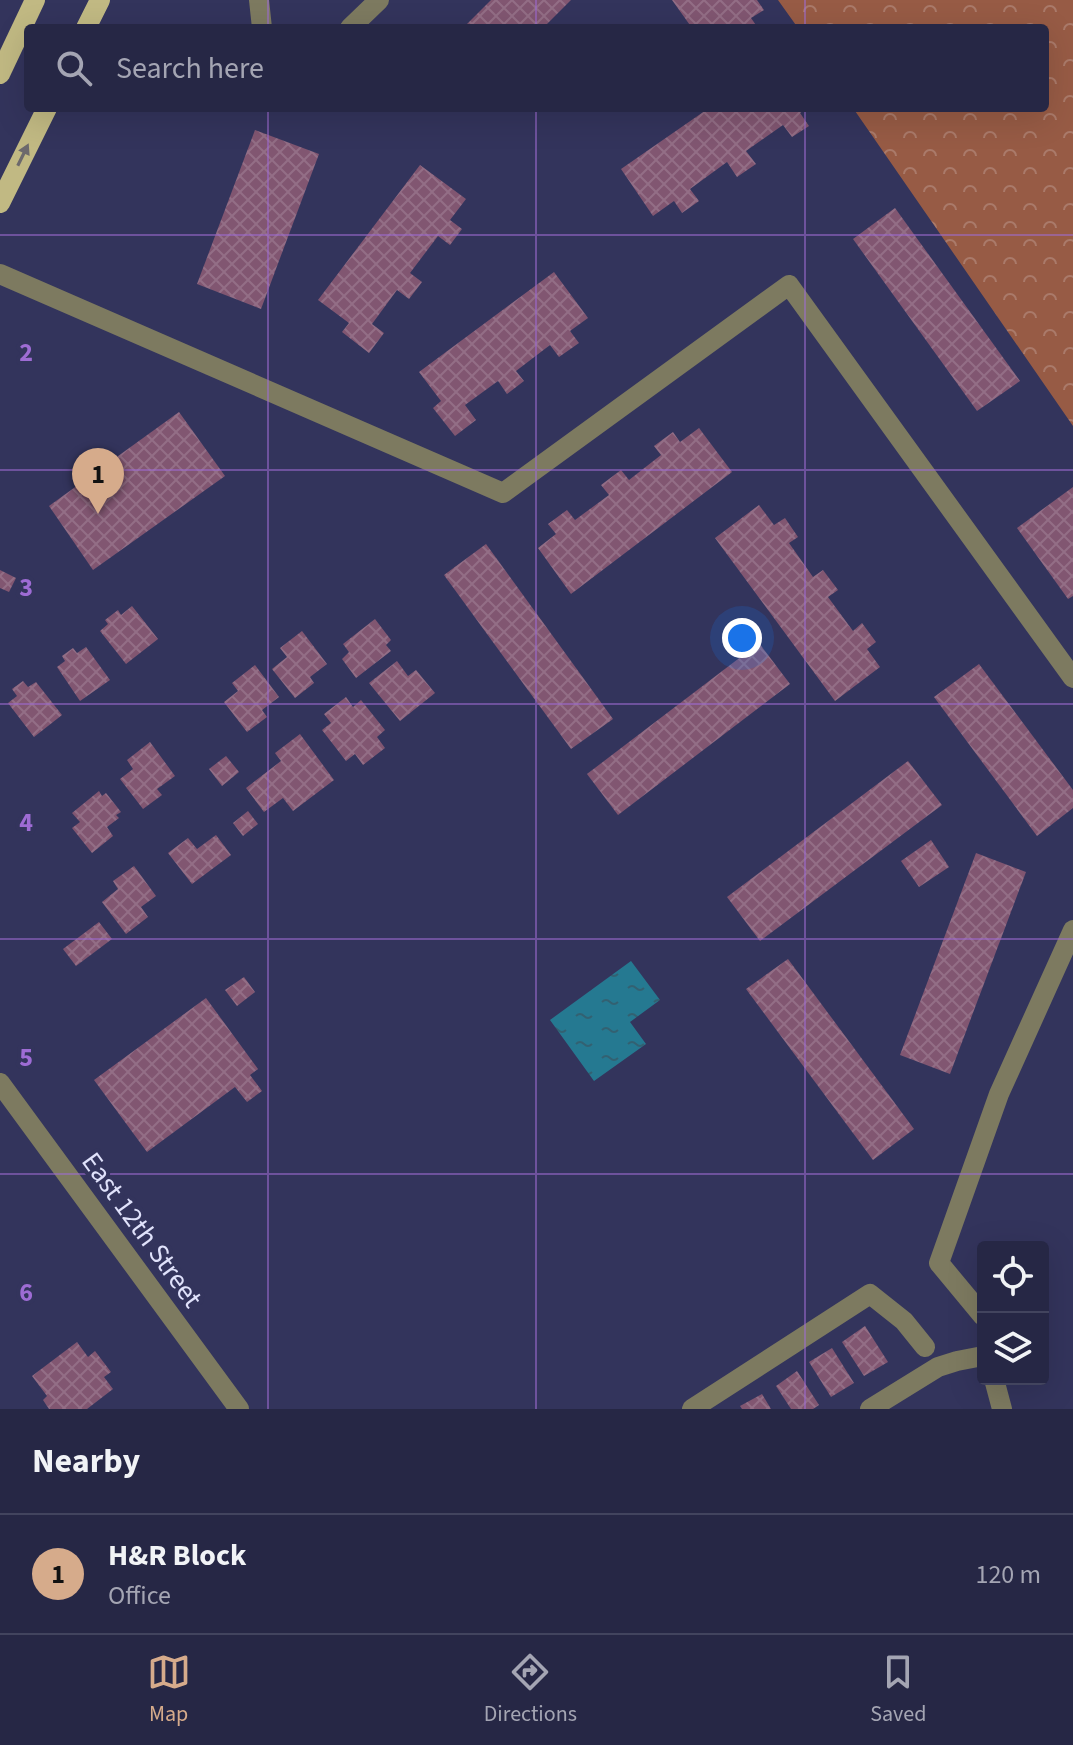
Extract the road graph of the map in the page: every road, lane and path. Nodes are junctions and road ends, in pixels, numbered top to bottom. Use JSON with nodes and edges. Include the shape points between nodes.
{"nodes":[{"id":1,"x":35,"y":0,"type":"edge"},
{"id":2,"x":100,"y":0,"type":"edge"},
{"id":3,"x":259,"y":0,"type":"edge"},
{"id":4,"x":379,"y":0,"type":"edge"},
{"id":5,"x":88,"y":24,"type":"edge"},
{"id":6,"x":262,"y":24,"type":"edge"},
{"id":7,"x":354,"y":24,"type":"edge"},
{"id":8,"x":0,"y":74,"type":"edge"},
{"id":9,"x":45,"y":112,"type":"edge"},
{"id":10,"x":0,"y":203,"type":"edge"},
{"id":11,"x":0,"y":274,"type":"edge"},
{"id":12,"x":1073,"y":678,"type":"edge"},
{"id":13,"x":1073,"y":930,"type":"edge"},
{"id":14,"x":0,"y":1083,"type":"edge"},
{"id":15,"x":981,"y":1313,"type":"edge"},
{"id":16,"x":925,"y":1347,"type":"dead end"},
{"id":17,"x":977,"y":1357,"type":"edge"},
{"id":18,"x":996,"y":1385,"type":"edge"},
{"id":19,"x":239,"y":1409,"type":"edge"},
{"id":20,"x":692,"y":1409,"type":"edge"},
{"id":21,"x":870,"y":1409,"type":"edge"},
{"id":22,"x":1002,"y":1409,"type":"edge"}],
"edges":[{"from":1,"to":8,"type":"main road"},
{"from":2,"to":5,"type":"main road"},
{"from":3,"to":6,"type":"street"},
{"from":4,"to":7,"type":"street"},
{"from":10,"to":9,"type":"main road","one_way":true},
{"from":11,"to":12,"type":"street","via":[[503,493],[789,285]]},
{"from":13,"to":15,"type":"street","via":[[999,1094],[939,1263]]},
{"from":14,"to":19,"type":"street","name":"East 12th Street"},
{"from":16,"to":20,"type":"street","via":[[904,1321],[870,1294]]},
{"from":17,"to":21,"type":"street","via":[[938,1367]]},
{"from":18,"to":22,"type":"street"}]}
